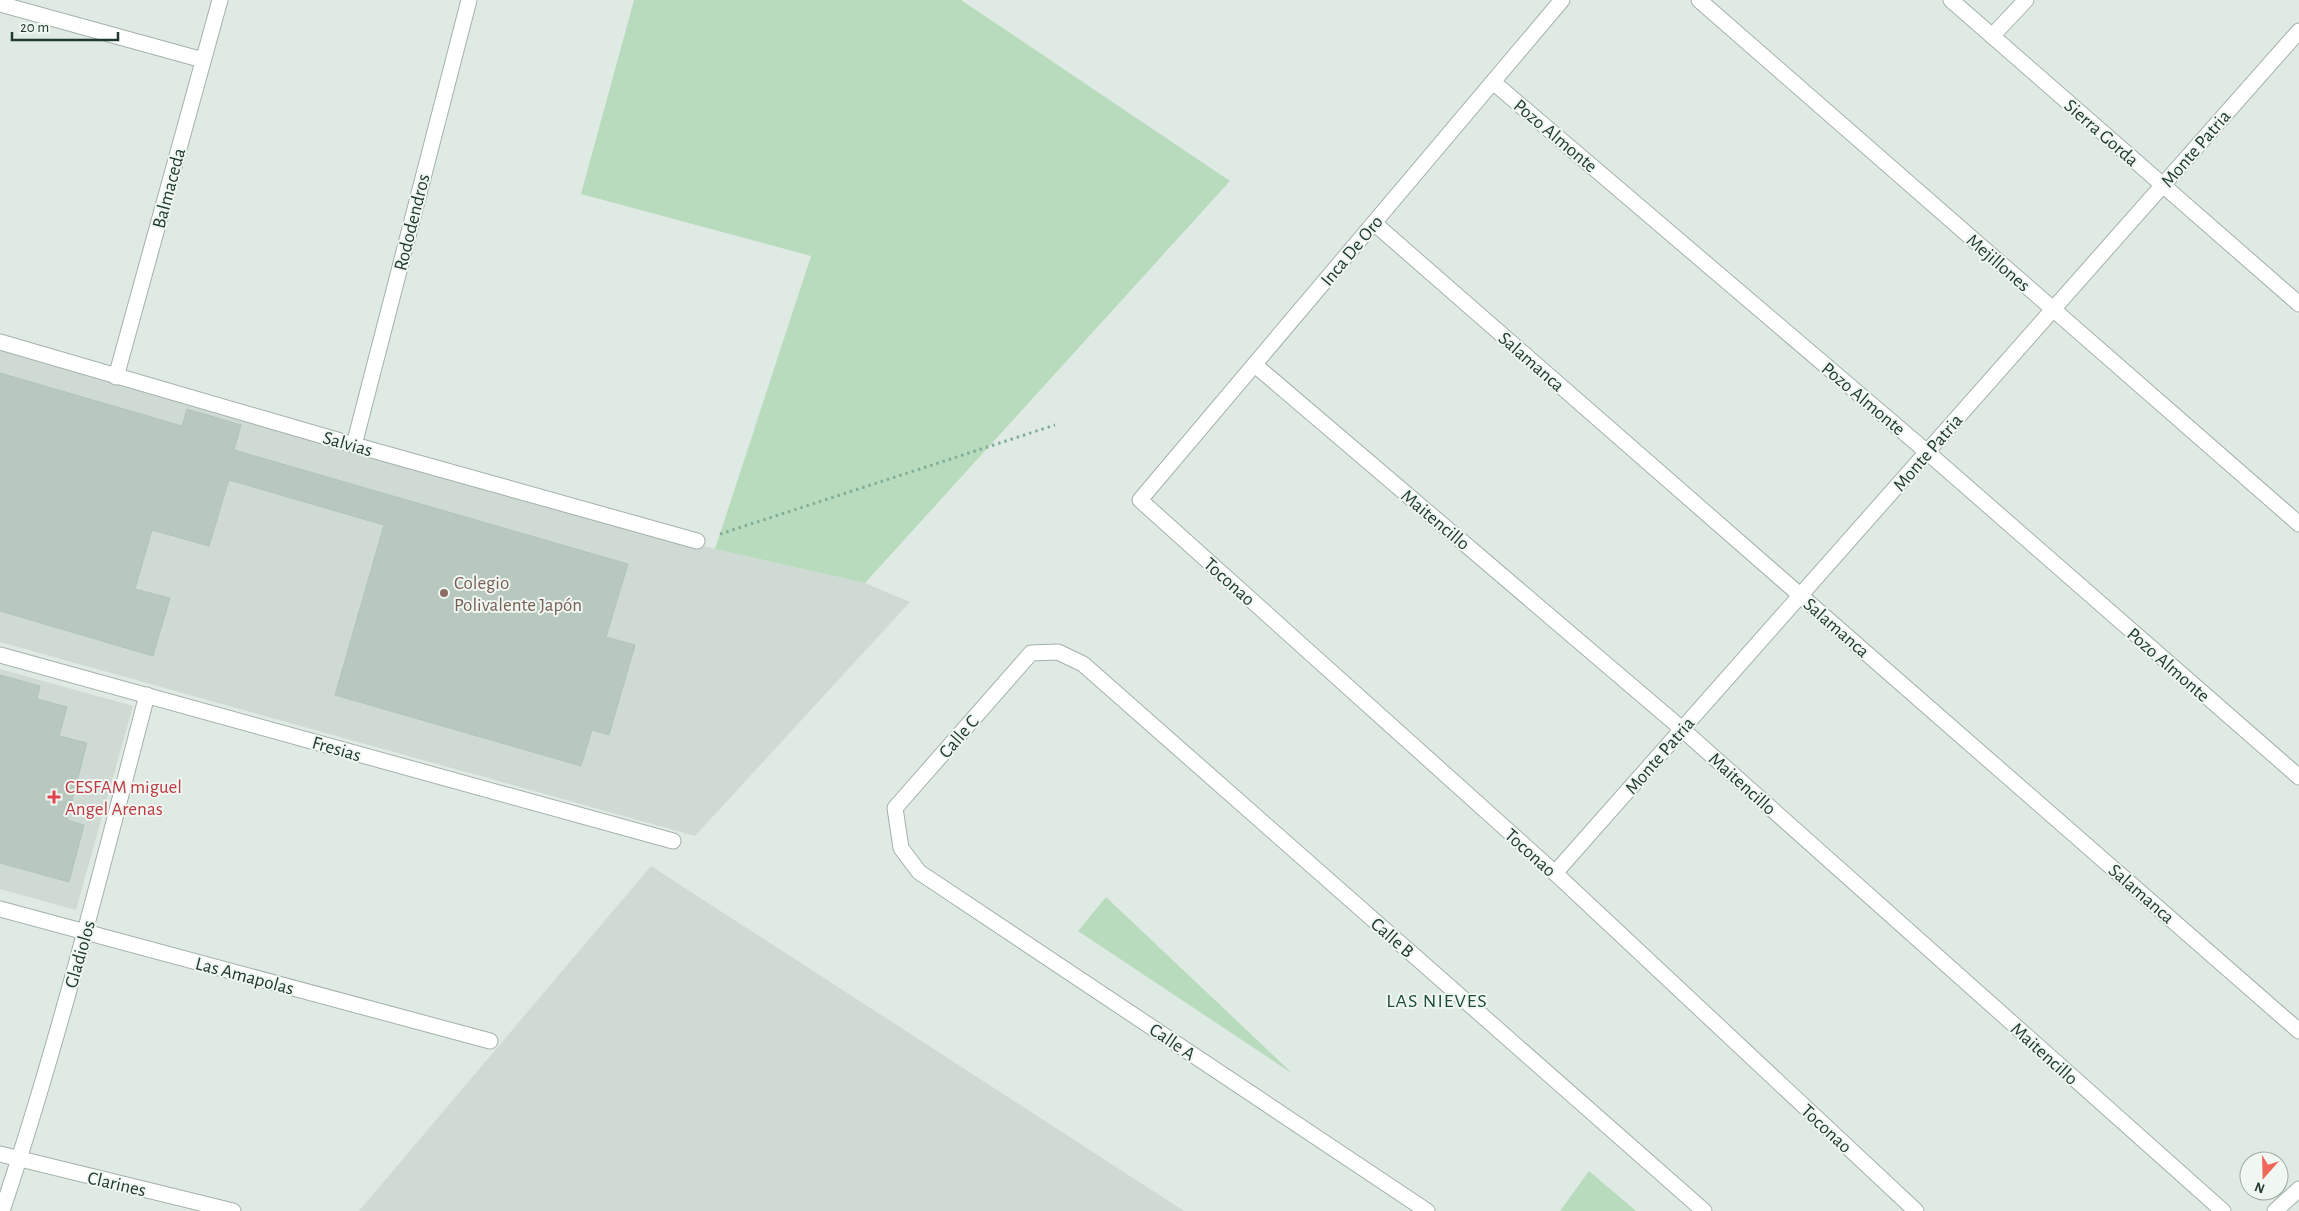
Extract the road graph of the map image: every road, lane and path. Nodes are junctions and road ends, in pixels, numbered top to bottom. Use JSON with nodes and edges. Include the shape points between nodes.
{"nodes":[{"id":1,"x":220,"y":0,"type":"edge"},
{"id":2,"x":469,"y":0,"type":"edge"},
{"id":3,"x":1562,"y":0,"type":"edge"},
{"id":4,"x":1699,"y":0,"type":"edge"},
{"id":5,"x":1951,"y":0,"type":"edge"},
{"id":6,"x":2026,"y":0,"type":"edge"},
{"id":7,"x":0,"y":4,"type":"edge"},
{"id":8,"x":2299,"y":30,"type":"edge"},
{"id":9,"x":1992,"y":36,"type":"junction"},
{"id":10,"x":203,"y":60,"type":"junction"},
{"id":11,"x":1493,"y":82,"type":"junction"},
{"id":12,"x":2163,"y":185,"type":"junction"},
{"id":13,"x":1374,"y":223,"type":"junction"},
{"id":14,"x":2299,"y":304,"type":"edge"},
{"id":15,"x":2053,"y":309,"type":"junction"},
{"id":16,"x":0,"y":342,"type":"edge"},
{"id":17,"x":1255,"y":365,"type":"junction"},
{"id":18,"x":116,"y":377,"type":"junction"},
{"id":19,"x":1054,"y":425,"type":"dead end"},
{"id":20,"x":354,"y":445,"type":"junction"},
{"id":21,"x":1927,"y":452,"type":"junction"},
{"id":22,"x":1140,"y":500,"type":"joint"},
{"id":23,"x":2299,"y":524,"type":"edge"},
{"id":24,"x":698,"y":541,"type":"joint"},
{"id":25,"x":1801,"y":595,"type":"junction"},
{"id":26,"x":0,"y":655,"type":"edge"},
{"id":27,"x":1082,"y":664,"type":"joint"},
{"id":28,"x":147,"y":694,"type":"junction"},
{"id":29,"x":1682,"y":729,"type":"junction"},
{"id":30,"x":2299,"y":778,"type":"edge"},
{"id":31,"x":673,"y":841,"type":"dead end"},
{"id":32,"x":919,"y":872,"type":"joint"},
{"id":33,"x":1555,"y":873,"type":"junction"},
{"id":34,"x":0,"y":909,"type":"edge"},
{"id":35,"x":85,"y":932,"type":"junction"},
{"id":36,"x":2299,"y":1032,"type":"edge"},
{"id":37,"x":490,"y":1040,"type":"dead end"},
{"id":38,"x":0,"y":1154,"type":"edge"},
{"id":39,"x":20,"y":1160,"type":"junction"},
{"id":40,"x":2299,"y":1189,"type":"edge"},
{"id":41,"x":2,"y":1211,"type":"edge"},
{"id":42,"x":234,"y":1211,"type":"edge"},
{"id":43,"x":1427,"y":1211,"type":"edge"},
{"id":44,"x":1704,"y":1211,"type":"edge"},
{"id":45,"x":1916,"y":1211,"type":"edge"},
{"id":46,"x":2223,"y":1211,"type":"edge"},
{"id":47,"x":2275,"y":1211,"type":"edge"}],
"edges":[{"from":1,"to":10,"type":"street","name":"Balmaceda"},
{"from":2,"to":20,"type":"street","name":"Rododendros"},
{"from":3,"to":11,"type":"street","name":"Inca De Oro"},
{"from":4,"to":15,"type":"street","name":"Mejillones"},
{"from":5,"to":9,"type":"street","name":"Sierra Gorda"},
{"from":6,"to":9,"type":"street"},
{"from":7,"to":10,"type":"street"},
{"from":8,"to":12,"type":"street","name":"Monte Patria"},
{"from":9,"to":12,"type":"street","name":"Sierra Gorda"},
{"from":10,"to":18,"type":"street","name":"Balmaceda"},
{"from":11,"to":13,"type":"street","name":"Inca De Oro"},
{"from":11,"to":21,"type":"street","name":"Pozo Almonte"},
{"from":12,"to":14,"type":"street","name":"Sierra Gorda"},
{"from":12,"to":15,"type":"street","name":"Monte Patria"},
{"from":13,"to":17,"type":"street","name":"Inca De Oro"},
{"from":13,"to":25,"type":"street","name":"Salamanca"},
{"from":15,"to":21,"type":"street","name":"Monte Patria"},
{"from":15,"to":23,"type":"street","name":"Mejillones"},
{"from":16,"to":18,"type":"street","name":"Salvias"},
{"from":17,"to":22,"type":"street","name":"Inca De Oro"},
{"from":17,"to":29,"type":"street","name":"Maitencillo"},
{"from":18,"to":20,"type":"street","name":"Salvias"},
{"from":19,"to":24,"type":"path"},
{"from":20,"to":24,"type":"street","name":"Salvias"},
{"from":21,"to":25,"type":"street","name":"Monte Patria"},
{"from":21,"to":30,"type":"street","name":"Pozo Almonte"},
{"from":22,"to":33,"type":"street","name":"Toconao"},
{"from":25,"to":29,"type":"street","name":"Monte Patria"},
{"from":25,"to":36,"type":"street","name":"Salamanca"},
{"from":26,"to":28,"type":"street","name":"Fresias"},
{"from":27,"to":32,"type":"street","name":"Calle C","via":[[1058,652],[1031,653],[895,808],[901,848]]},
{"from":27,"to":44,"type":"street","name":"Calle B"},
{"from":28,"to":31,"type":"street","name":"Fresias"},
{"from":28,"to":35,"type":"street","name":"Gladiolos"},
{"from":29,"to":33,"type":"street","name":"Monte Patria"},
{"from":29,"to":46,"type":"street","name":"Maitencillo"},
{"from":32,"to":43,"type":"street","name":"Calle A"},
{"from":33,"to":45,"type":"street","name":"Toconao"},
{"from":34,"to":35,"type":"street","name":"Las Amapolas"},
{"from":35,"to":37,"type":"street","name":"Las Amapolas"},
{"from":35,"to":39,"type":"street","name":"Gladiolos"},
{"from":38,"to":39,"type":"street","name":"Clarines"},
{"from":39,"to":41,"type":"street","name":"Gladiolos"},
{"from":39,"to":42,"type":"street","name":"Clarines"},
{"from":40,"to":47,"type":"street"}]}
